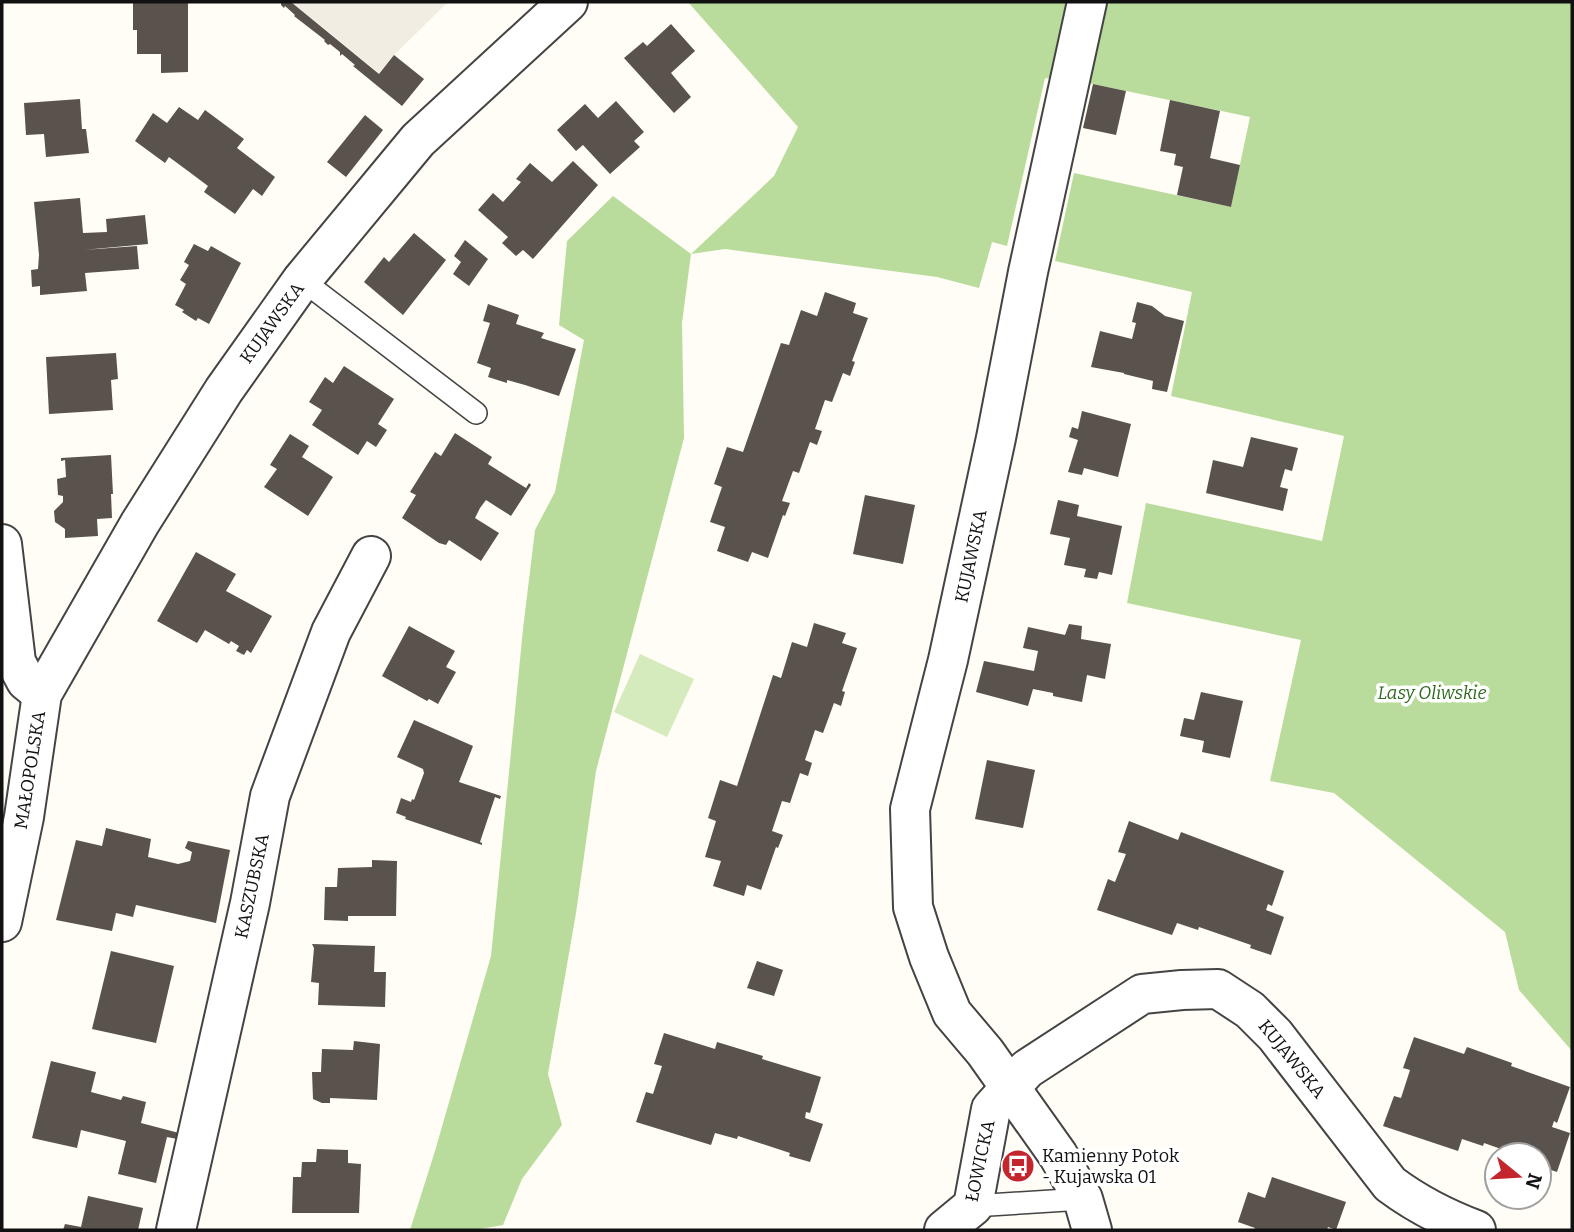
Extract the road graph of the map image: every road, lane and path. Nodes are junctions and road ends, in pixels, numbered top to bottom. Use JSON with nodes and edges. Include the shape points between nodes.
{"nodes":[{"id":1,"x":568,"y":2,"type":"edge"},
{"id":2,"x":1087,"y":2,"type":"edge"},
{"id":3,"x":302,"y":280,"type":"junction"},
{"id":4,"x":476,"y":413,"type":"dead end"},
{"id":5,"x":2,"y":544,"type":"edge"},
{"id":6,"x":371,"y":556,"type":"dead end"},
{"id":7,"x":42,"y":694,"type":"junction"},
{"id":8,"x":13,"y":814,"type":"edge"},
{"id":9,"x":2,"y":922,"type":"edge"},
{"id":10,"x":1011,"y":1088,"type":"junction"},
{"id":11,"x":973,"y":1206,"type":"junction"},
{"id":12,"x":1088,"y":1214,"type":"edge"},
{"id":13,"x":176,"y":1230,"type":"edge"},
{"id":14,"x":944,"y":1230,"type":"edge"},
{"id":15,"x":1476,"y":1230,"type":"edge"}],
"edges":[{"from":1,"to":3,"type":"street","name":"KUJAWSKA","via":[[418,140]]},
{"from":2,"to":10,"type":"street","name":"KUJAWSKA","via":[[948,660],[910,808],[913,907],[929,957],[952,1013]]},
{"from":3,"to":4,"type":"lane"},
{"from":3,"to":7,"type":"street","name":"KUJAWSKA","via":[[224,390],[147,512]]},
{"from":5,"to":7,"type":"street","name":"MAŁOPOLSKA","via":[[16,662],[26,681]]},
{"from":6,"to":13,"type":"street","name":"KASZUBSKA","via":[[331,632],[270,796]]},
{"from":7,"to":8,"type":"street","name":"MAŁOPOLSKA"},
{"from":8,"to":9,"type":"street","name":"MAŁOPOLSKA"},
{"from":10,"to":11,"type":"street","name":"ŁOWICKA","via":[[991,1109]]},
{"from":10,"to":12,"type":"street","name":"KUJAWSKA","via":[[1058,1154]]},
{"from":10,"to":15,"type":"street","name":"KUJAWSKA","via":[[1027,1069],[1142,994],[1218,989],[1251,1010],[1275,1035],[1390,1184],[1439,1217]]},
{"from":11,"to":12,"type":"lane"},
{"from":11,"to":14,"type":"street","name":"ŁOWICKA"}]}
